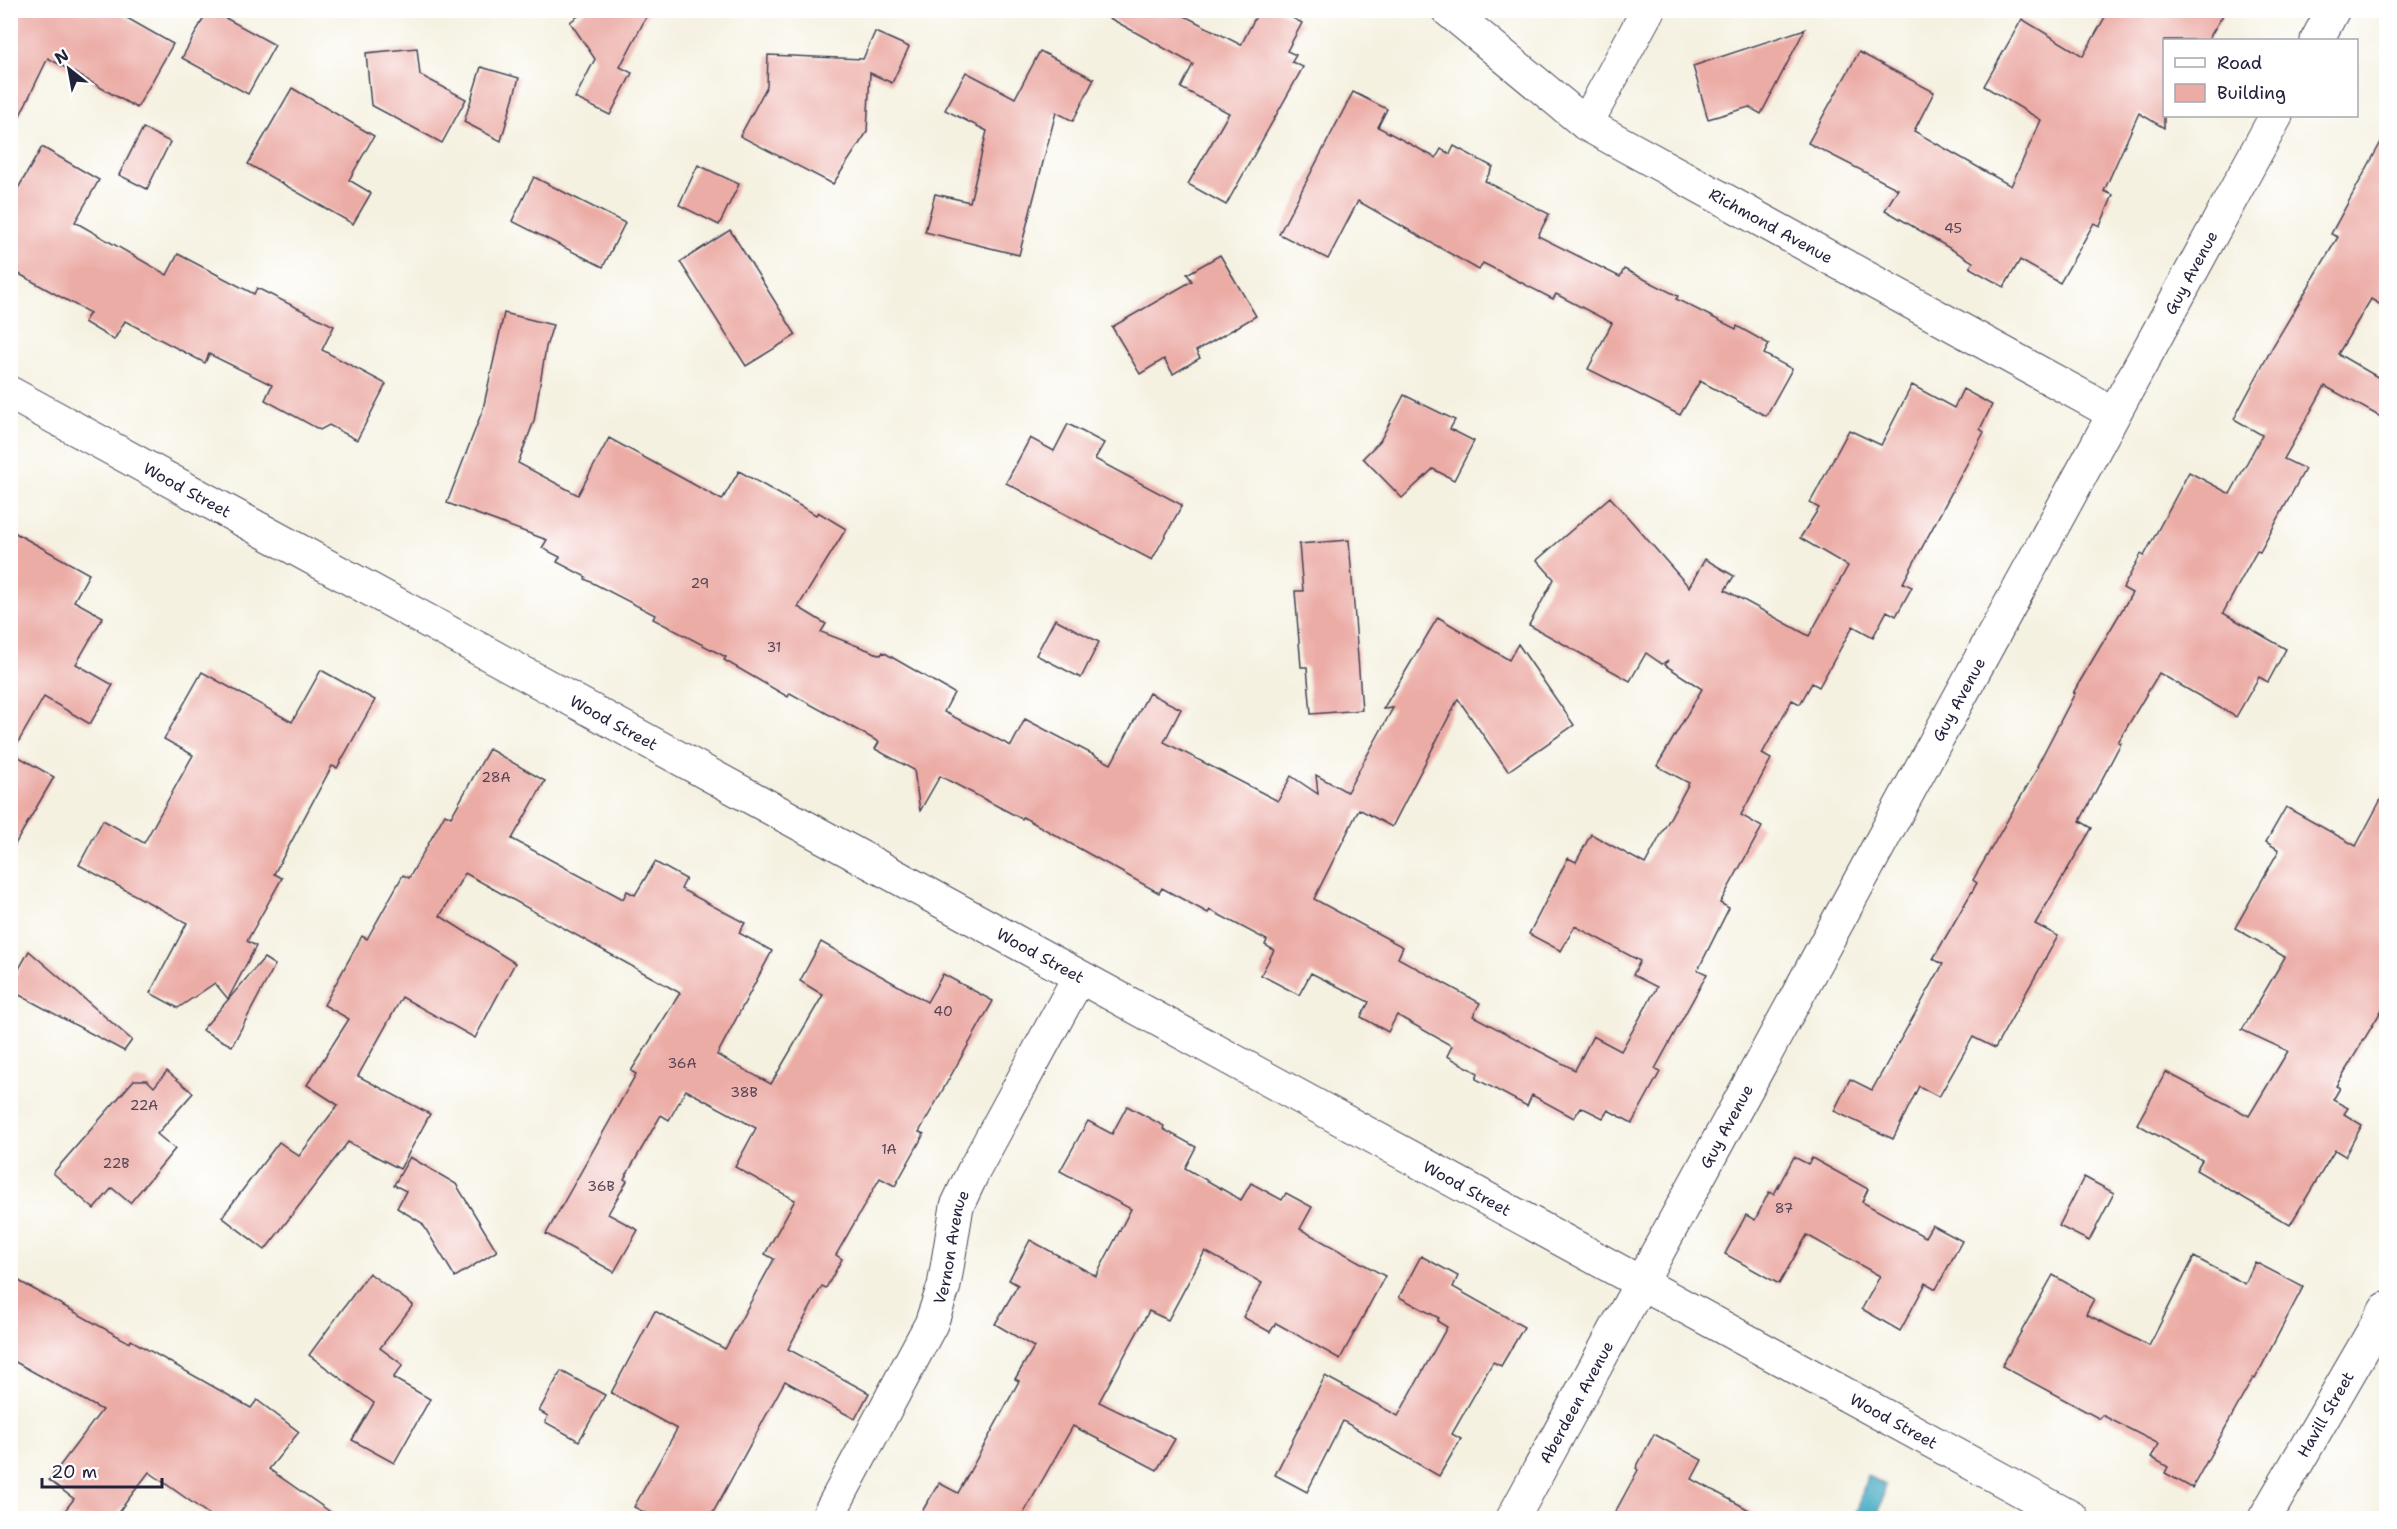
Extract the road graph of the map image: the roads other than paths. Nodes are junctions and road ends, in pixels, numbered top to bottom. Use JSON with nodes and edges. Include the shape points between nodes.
{"nodes":[{"id":1,"x":1448,"y":10,"type":"edge"},
{"id":2,"x":1648,"y":10,"type":"edge"},
{"id":3,"x":2333,"y":10,"type":"edge"},
{"id":4,"x":2318,"y":39,"type":"edge"},
{"id":5,"x":2275,"y":117,"type":"edge"},
{"id":6,"x":1586,"y":124,"type":"junction"},
{"id":7,"x":10,"y":393,"type":"edge"},
{"id":8,"x":2113,"y":413,"type":"junction"},
{"id":9,"x":1079,"y":977,"type":"junction"},
{"id":10,"x":1640,"y":1284,"type":"junction"},
{"id":11,"x":2386,"y":1310,"type":"edge"},
{"id":12,"x":827,"y":1518,"type":"edge"},
{"id":13,"x":1513,"y":1518,"type":"edge"},
{"id":14,"x":2072,"y":1518,"type":"edge"},
{"id":15,"x":2265,"y":1518,"type":"edge"}],
"edges":[{"from":1,"to":6,"type":"street","name":"Richmond Avenue"},
{"from":2,"to":6,"type":"street"},
{"from":3,"to":4,"type":"street"},
{"from":5,"to":8,"type":"street","name":"Guy Avenue"},
{"from":6,"to":8,"type":"street","name":"Richmond Avenue"},
{"from":7,"to":9,"type":"street","name":"Wood Street"},
{"from":8,"to":10,"type":"street","name":"Guy Avenue"},
{"from":9,"to":10,"type":"street","name":"Wood Street"},
{"from":9,"to":12,"type":"street","name":"Vernon Avenue","via":[[957,1206],[944,1286],[931,1324]]},
{"from":10,"to":13,"type":"street","name":"Aberdeen Avenue"},
{"from":10,"to":14,"type":"street","name":"Wood Street"},
{"from":11,"to":15,"type":"street","name":"Havill Street"}]}
